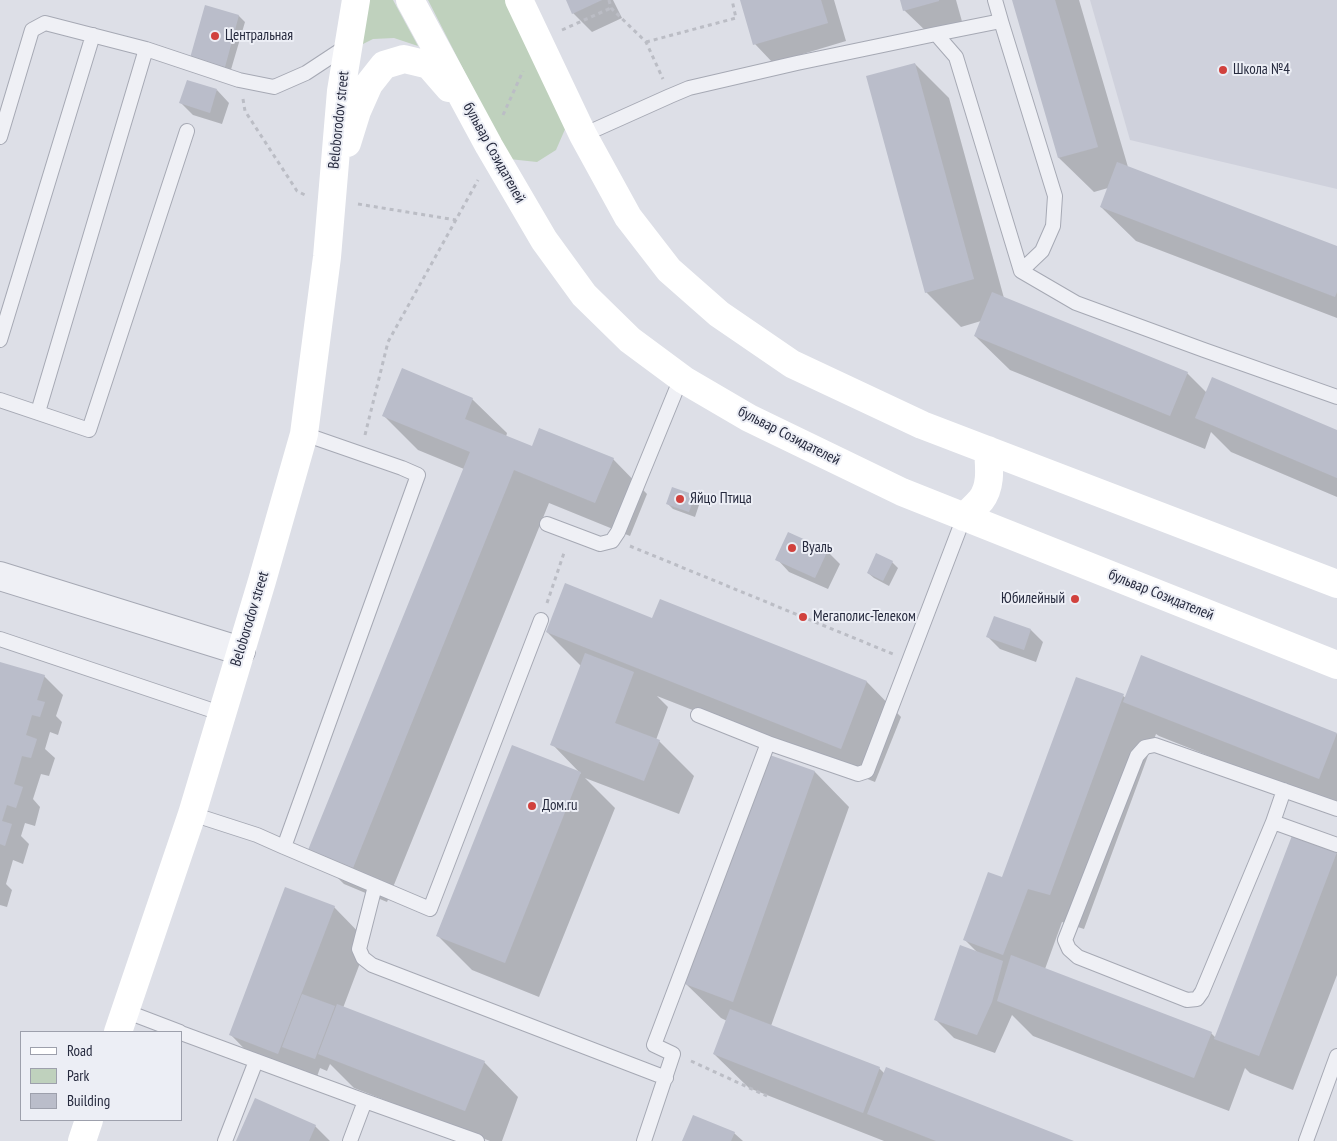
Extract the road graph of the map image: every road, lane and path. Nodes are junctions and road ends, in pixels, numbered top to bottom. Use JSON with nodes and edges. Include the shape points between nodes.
{"nodes":[{"id":1,"x":356,"y":0,"type":"edge"},
{"id":2,"x":410,"y":0,"type":"edge"},
{"id":3,"x":519,"y":0,"type":"edge"},
{"id":4,"x":609,"y":0,"type":"edge"},
{"id":5,"x":732,"y":0,"type":"edge"},
{"id":6,"x":995,"y":0,"type":"edge"},
{"id":7,"x":611,"y":8,"type":"junction"},
{"id":8,"x":1001,"y":20,"type":"junction"},
{"id":9,"x":561,"y":30,"type":"dead end"},
{"id":10,"x":936,"y":34,"type":"junction"},
{"id":11,"x":93,"y":35,"type":"junction"},
{"id":12,"x":646,"y":42,"type":"junction"},
{"id":13,"x":348,"y":46,"type":"junction"},
{"id":14,"x":146,"y":49,"type":"junction"},
{"id":15,"x":527,"y":64,"type":"dead end"},
{"id":16,"x":239,"y":80,"type":"junction"},
{"id":17,"x":670,"y":96,"type":"junction"},
{"id":18,"x":503,"y":116,"type":"dead end"},
{"id":19,"x":186,"y":131,"type":"dead end"},
{"id":20,"x":583,"y":135,"type":"junction"},
{"id":21,"x":0,"y":137,"type":"edge"},
{"id":22,"x":489,"y":146,"type":"junction"},
{"id":23,"x":480,"y":173,"type":"dead end"},
{"id":24,"x":322,"y":196,"type":"junction"},
{"id":25,"x":357,"y":204,"type":"dead end"},
{"id":26,"x":456,"y":220,"type":"junction"},
{"id":27,"x":1021,"y":271,"type":"junction"},
{"id":28,"x":0,"y":340,"type":"edge"},
{"id":29,"x":681,"y":378,"type":"junction"},
{"id":30,"x":1337,"y":397,"type":"edge"},
{"id":31,"x":0,"y":400,"type":"edge"},
{"id":32,"x":38,"y":412,"type":"junction"},
{"id":33,"x":304,"y":434,"type":"junction"},
{"id":34,"x":371,"y":440,"type":"dead end"},
{"id":35,"x":988,"y":450,"type":"junction"},
{"id":36,"x":964,"y":517,"type":"junction"},
{"id":37,"x":547,"y":524,"type":"dead end"},
{"id":38,"x":571,"y":533,"type":"junction"},
{"id":39,"x":613,"y":539,"type":"junction"},
{"id":40,"x":0,"y":576,"type":"edge"},
{"id":41,"x":1337,"y":584,"type":"edge"},
{"id":42,"x":541,"y":620,"type":"joint"},
{"id":43,"x":0,"y":639,"type":"edge"},
{"id":44,"x":240,"y":651,"type":"junction"},
{"id":45,"x":909,"y":660,"type":"junction"},
{"id":46,"x":1337,"y":665,"type":"edge"},
{"id":47,"x":223,"y":714,"type":"junction"},
{"id":48,"x":698,"y":715,"type":"dead end"},
{"id":49,"x":768,"y":743,"type":"junction"},
{"id":50,"x":1284,"y":790,"type":"junction"},
{"id":51,"x":1337,"y":809,"type":"edge"},
{"id":52,"x":192,"y":814,"type":"junction"},
{"id":53,"x":1272,"y":822,"type":"junction"},
{"id":54,"x":1337,"y":844,"type":"edge"},
{"id":55,"x":284,"y":847,"type":"junction"},
{"id":56,"x":375,"y":886,"type":"junction"},
{"id":57,"x":121,"y":1022,"type":"edge"},
{"id":58,"x":175,"y":1031,"type":"edge"},
{"id":59,"x":182,"y":1032,"type":"edge"},
{"id":60,"x":673,"y":1054,"type":"junction"},
{"id":61,"x":1337,"y":1056,"type":"edge"},
{"id":62,"x":256,"y":1061,"type":"junction"},
{"id":63,"x":666,"y":1078,"type":"junction"},
{"id":64,"x":767,"y":1096,"type":"dead end"},
{"id":65,"x":365,"y":1101,"type":"junction"},
{"id":66,"x":89,"y":1121,"type":"edge"},
{"id":67,"x":82,"y":1141,"type":"edge"},
{"id":68,"x":225,"y":1141,"type":"edge"},
{"id":69,"x":350,"y":1141,"type":"edge"},
{"id":70,"x":477,"y":1141,"type":"edge"},
{"id":71,"x":644,"y":1141,"type":"edge"},
{"id":72,"x":1306,"y":1141,"type":"edge"}],
"edges":[{"from":1,"to":13,"type":"street","name":"Beloborodov street"},
{"from":2,"to":22,"type":"street","name":"бульвар Созидателей"},
{"from":3,"to":20,"type":"street"},
{"from":4,"to":7,"type":"path"},
{"from":5,"to":12,"type":"path","via":[[736,18]]},
{"from":6,"to":8,"type":"lane"},
{"from":7,"to":9,"type":"path"},
{"from":7,"to":12,"type":"path"},
{"from":8,"to":10,"type":"lane"},
{"from":8,"to":27,"type":"lane","via":[[1055,196],[1053,226],[1042,251]]},
{"from":10,"to":17,"type":"lane","via":[[797,62],[689,88]]},
{"from":10,"to":27,"type":"lane","via":[[956,57]]},
{"from":11,"to":14,"type":"lane"},
{"from":11,"to":21,"type":"lane","via":[[45,23],[32,30]]},
{"from":11,"to":28,"type":"lane"},
{"from":12,"to":17,"type":"path"},
{"from":13,"to":16,"type":"lane","via":[[306,73],[274,87]]},
{"from":13,"to":24,"type":"street","name":"Beloborodov street"},
{"from":14,"to":16,"type":"lane"},
{"from":14,"to":32,"type":"lane"},
{"from":15,"to":18,"type":"path"},
{"from":16,"to":24,"type":"path","via":[[245,112],[297,191]]},
{"from":17,"to":20,"type":"lane"},
{"from":19,"to":32,"type":"lane","via":[[89,430]]},
{"from":20,"to":35,"type":"street","via":[[628,217],[669,270],[719,314],[792,364],[922,425]]},
{"from":22,"to":24,"type":"street","name":"Beloborodov street","via":[[452,90],[429,65],[404,59],[384,65],[369,84]]},
{"from":22,"to":29,"type":"street","name":"бульвар Созидателей","via":[[544,240],[584,295],[630,340]]},
{"from":23,"to":26,"type":"path"},
{"from":24,"to":33,"type":"street","name":"Beloborodov street","via":[[327,257]]},
{"from":25,"to":26,"type":"path"},
{"from":26,"to":34,"type":"path","via":[[388,342],[365,434]]},
{"from":27,"to":30,"type":"lane","via":[[1076,303]]},
{"from":29,"to":36,"type":"street","name":"бульвар Созидателей","via":[[749,418],[902,492]]},
{"from":29,"to":39,"type":"lane"},
{"from":31,"to":32,"type":"lane"},
{"from":33,"to":44,"type":"street","name":"Beloborodov street"},
{"from":33,"to":55,"type":"lane","via":[[418,475]]},
{"from":35,"to":36,"type":"street","via":[[987,489]]},
{"from":35,"to":41,"type":"street"},
{"from":36,"to":45,"type":"lane"},
{"from":36,"to":46,"type":"street","name":"бульвар Созидателей"},
{"from":37,"to":38,"type":"lane"},
{"from":38,"to":39,"type":"lane","via":[[600,544]]},
{"from":38,"to":42,"type":"path"},
{"from":39,"to":45,"type":"path"},
{"from":40,"to":44,"type":"street"},
{"from":42,"to":56,"type":"lane","via":[[430,909]]},
{"from":43,"to":47,"type":"lane"},
{"from":44,"to":47,"type":"street","name":"Beloborodov street"},
{"from":45,"to":49,"type":"lane","via":[[867,772],[858,774]]},
{"from":47,"to":52,"type":"street","name":"Beloborodov street"},
{"from":48,"to":49,"type":"lane"},
{"from":49,"to":60,"type":"lane","via":[[654,1045]]},
{"from":50,"to":51,"type":"lane"},
{"from":50,"to":53,"type":"lane"},
{"from":50,"to":53,"type":"lane","via":[[1155,745],[1145,746],[1137,756],[1065,940],[1069,949],[1078,957],[1187,1000],[1197,999]]},
{"from":52,"to":55,"type":"lane"},
{"from":52,"to":57,"type":"street","name":"Beloborodov street"},
{"from":53,"to":54,"type":"lane"},
{"from":55,"to":56,"type":"lane"},
{"from":56,"to":63,"type":"lane","via":[[359,949],[363,958],[372,965]]},
{"from":57,"to":58,"type":"lane"},
{"from":59,"to":62,"type":"lane"},
{"from":60,"to":63,"type":"lane"},
{"from":60,"to":64,"type":"path"},
{"from":61,"to":72,"type":"lane"},
{"from":62,"to":65,"type":"lane"},
{"from":62,"to":68,"type":"lane"},
{"from":63,"to":71,"type":"lane"},
{"from":65,"to":69,"type":"lane"},
{"from":65,"to":70,"type":"lane"},
{"from":66,"to":67,"type":"street"}]}
